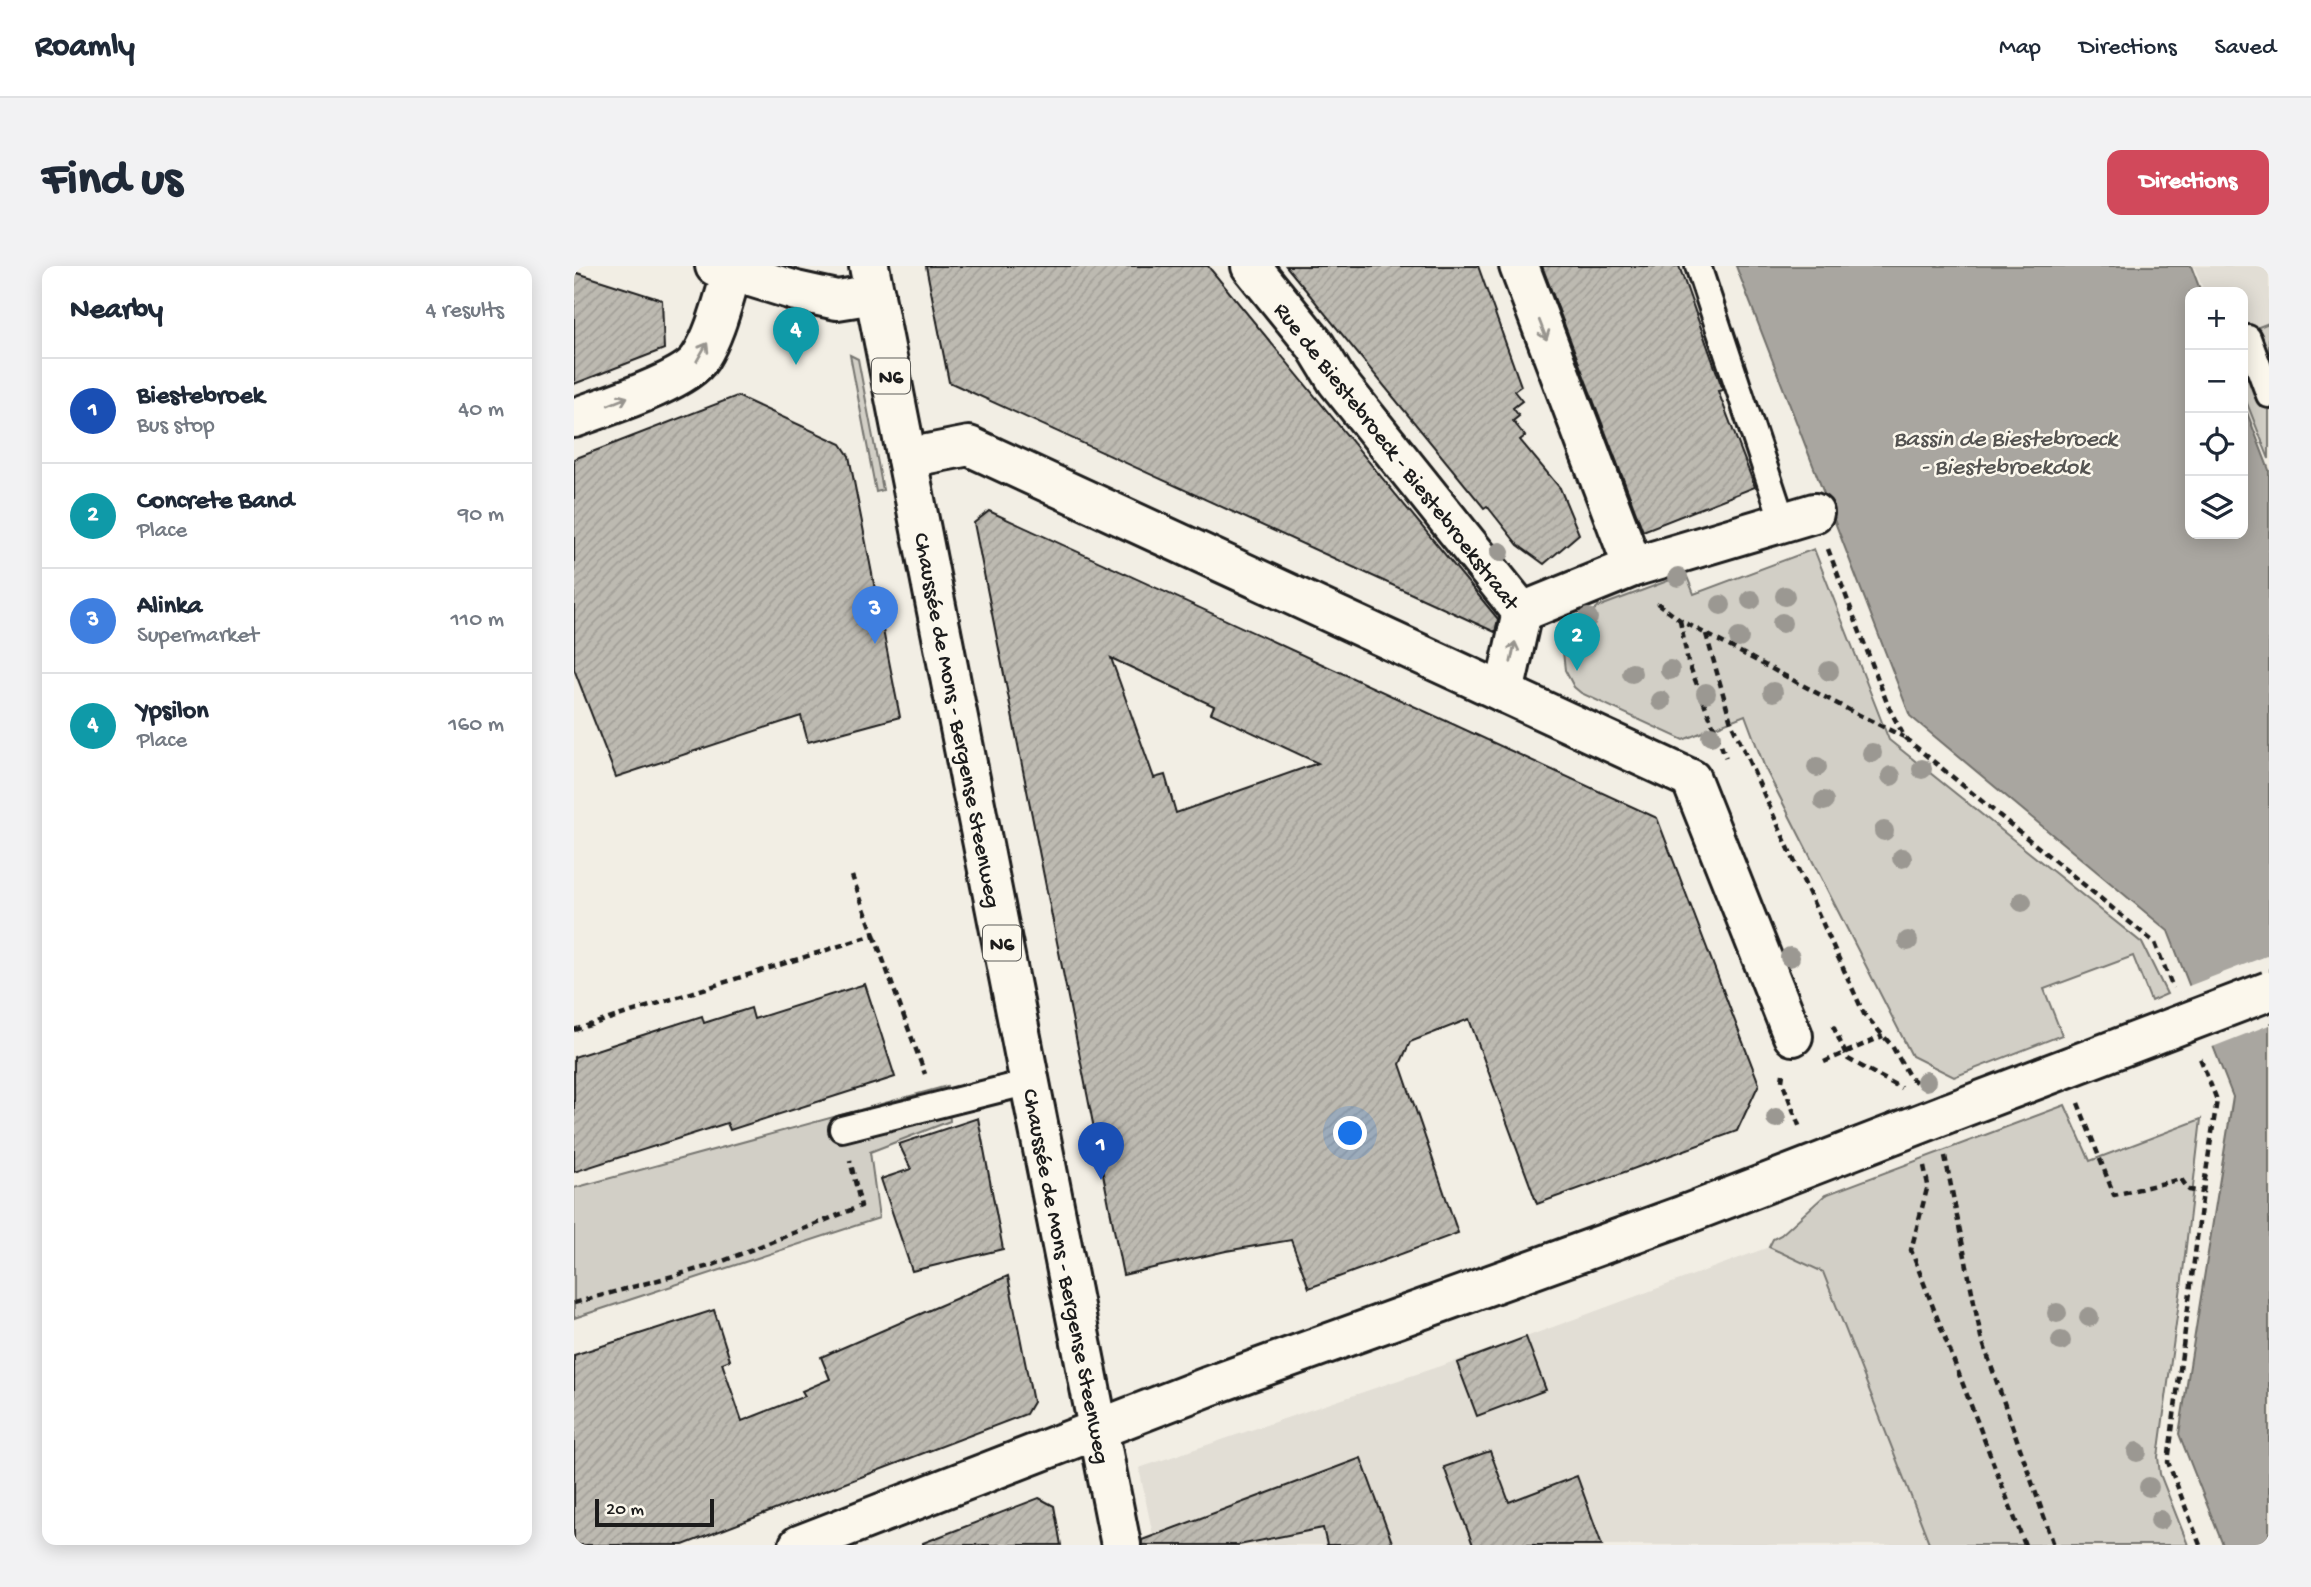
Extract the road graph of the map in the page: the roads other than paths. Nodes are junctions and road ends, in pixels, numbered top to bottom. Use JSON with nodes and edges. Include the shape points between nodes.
{"nodes":[{"id":1,"x":1251,"y":266,"type":"edge"},
{"id":2,"x":1518,"y":266,"type":"edge"},
{"id":3,"x":1698,"y":266,"type":"edge"},
{"id":4,"x":723,"y":269,"type":"edge"},
{"id":5,"x":872,"y":280,"type":"edge"},
{"id":6,"x":2248,"y":338,"type":"dead end"},
{"id":7,"x":2269,"y":395,"type":"edge"},
{"id":8,"x":574,"y":418,"type":"edge"},
{"id":9,"x":907,"y":458,"type":"junction"},
{"id":10,"x":1799,"y":517,"type":"joint"},
{"id":11,"x":1633,"y":567,"type":"junction"},
{"id":12,"x":1522,"y":611,"type":"junction"},
{"id":13,"x":1504,"y":693,"type":"junction"},
{"id":14,"x":2269,"y":991,"type":"edge"},
{"id":15,"x":1793,"y":1036,"type":"road end"},
{"id":16,"x":1030,"y":1082,"type":"junction"},
{"id":17,"x":842,"y":1129,"type":"dead end"},
{"id":18,"x":1097,"y":1429,"type":"junction"},
{"id":19,"x":799,"y":1545,"type":"edge"},
{"id":20,"x":1121,"y":1545,"type":"edge"}],
"edges":[{"from":1,"to":12,"type":"street","name":"Rue de Biestebroeck - Biestebroekstraat"},
{"from":2,"to":11,"type":"street","one_way":true},
{"from":3,"to":10,"type":"lane"},
{"from":4,"to":5,"type":"street","via":[[836,300]]},
{"from":8,"to":4,"type":"street","one_way":true,"via":[[682,375],[699,360],[709,341]]},
{"from":5,"to":9,"type":"street","name":"Chaussée de Mons - Bergense Steenweg","number":"N6"},
{"from":6,"to":7,"type":"lane"},
{"from":9,"to":13,"type":"street","via":[[969,446]]},
{"from":9,"to":16,"type":"street","name":"Chaussée de Mons - Bergense Steenweg","number":"N6"},
{"from":10,"to":11,"type":"street"},
{"from":11,"to":12,"type":"street"},
{"from":13,"to":12,"type":"street","name":"Rue de Biestebroeck - Biestebroekstraat","one_way":true},
{"from":13,"to":15,"type":"street","via":[[1691,779]]},
{"from":14,"to":18,"type":"street","bridge":true,"via":[[1946,1130],[1815,1164]]},
{"from":16,"to":17,"type":"lane"},
{"from":16,"to":18,"type":"street","name":"Chaussée de Mons - Bergense Steenweg","number":"N6"},
{"from":18,"to":19,"type":"street"},
{"from":18,"to":20,"type":"street","name":"Chaussée de Mons - Bergense Steenweg","number":"N6"}]}
